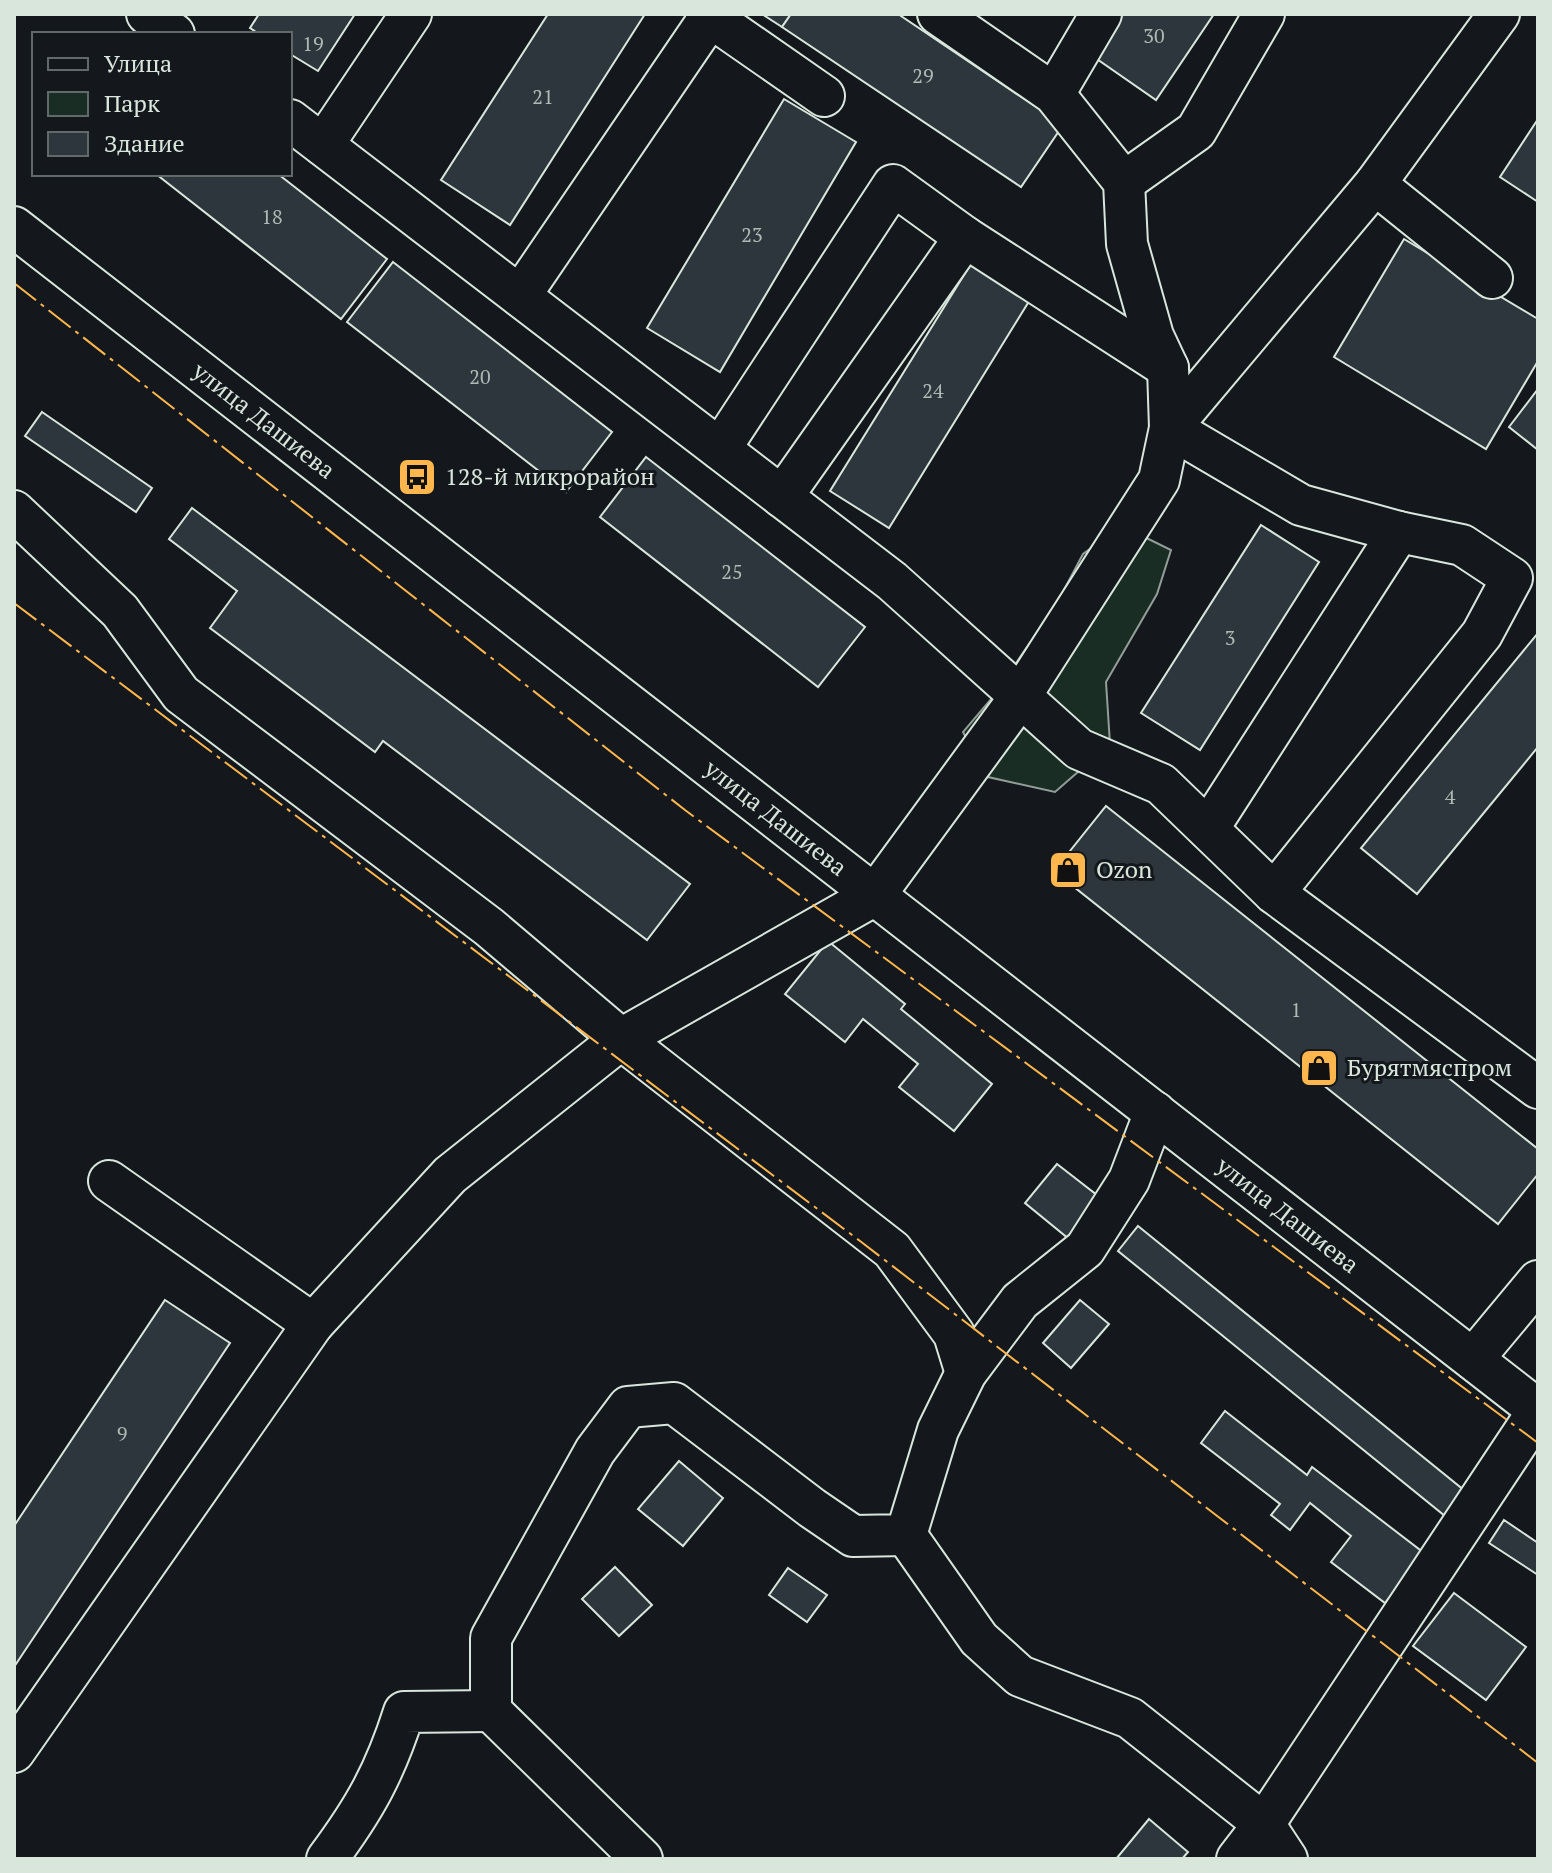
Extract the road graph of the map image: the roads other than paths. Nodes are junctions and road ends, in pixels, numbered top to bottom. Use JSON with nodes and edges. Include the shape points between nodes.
{"nodes":[{"id":1,"x":147,"y":14,"type":"edge"},
{"id":2,"x":411,"y":14,"type":"edge"},
{"id":3,"x":938,"y":14,"type":"edge"},
{"id":4,"x":1101,"y":14,"type":"edge"},
{"id":5,"x":1264,"y":14,"type":"edge"},
{"id":6,"x":1499,"y":14,"type":"edge"},
{"id":7,"x":708,"y":15,"type":"edge"},
{"id":8,"x":171,"y":32,"type":"edge"},
{"id":9,"x":1054,"y":94,"type":"junction"},
{"id":10,"x":824,"y":96,"type":"dead end"},
{"id":11,"x":292,"y":122,"type":"edge"},
{"id":12,"x":323,"y":145,"type":"junction"},
{"id":13,"x":1124,"y":182,"type":"junction"},
{"id":14,"x":1375,"y":184,"type":"junction"},
{"id":15,"x":14,"y":227,"type":"edge"},
{"id":16,"x":965,"y":237,"type":"junction"},
{"id":17,"x":1492,"y":278,"type":"dead end"},
{"id":18,"x":520,"y":296,"type":"junction"},
{"id":19,"x":1168,"y":368,"type":"junction"},
{"id":20,"x":1170,"y":428,"type":"junction"},
{"id":21,"x":720,"y":449,"type":"junction"},
{"id":22,"x":782,"y":497,"type":"junction"},
{"id":23,"x":14,"y":511,"type":"edge"},
{"id":24,"x":1399,"y":532,"type":"junction"},
{"id":25,"x":1020,"y":697,"type":"junction"},
{"id":26,"x":1208,"y":829,"type":"junction"},
{"id":27,"x":1274,"y":893,"type":"junction"},
{"id":28,"x":875,"y":895,"type":"junction"},
{"id":29,"x":621,"y":1039,"type":"junction"},
{"id":30,"x":1538,"y":1088,"type":"edge"},
{"id":31,"x":1155,"y":1112,"type":"junction"},
{"id":32,"x":109,"y":1181,"type":"dead end"},
{"id":33,"x":1538,"y":1281,"type":"edge"},
{"id":34,"x":313,"y":1324,"type":"junction"},
{"id":35,"x":1473,"y":1359,"type":"junction"},
{"id":36,"x":966,"y":1373,"type":"junction"},
{"id":37,"x":1538,"y":1410,"type":"edge"},
{"id":38,"x":906,"y":1535,"type":"junction"},
{"id":39,"x":491,"y":1711,"type":"junction"},
{"id":40,"x":14,"y":1752,"type":"edge"},
{"id":41,"x":1264,"y":1824,"type":"junction"},
{"id":42,"x":327,"y":1859,"type":"edge"},
{"id":43,"x":642,"y":1859,"type":"edge"},
{"id":44,"x":1237,"y":1859,"type":"edge"},
{"id":45,"x":1287,"y":1859,"type":"edge"}],
"edges":[{"from":1,"to":8,"type":"street"},
{"from":2,"to":12,"type":"street"},
{"from":3,"to":9,"type":"street"},
{"from":4,"to":9,"type":"street"},
{"from":5,"to":13,"type":"street","via":[[1196,131]]},
{"from":6,"to":14,"type":"street"},
{"from":7,"to":10,"type":"street"},
{"from":7,"to":18,"type":"street"},
{"from":9,"to":13,"type":"street"},
{"from":11,"to":12,"type":"street"},
{"from":12,"to":18,"type":"street"},
{"from":13,"to":19,"type":"street","via":[[1127,244],[1153,336]]},
{"from":14,"to":17,"type":"street"},
{"from":14,"to":20,"type":"street"},
{"from":15,"to":28,"type":"street","name":"улица Дашиева"},
{"from":16,"to":19,"type":"street"},
{"from":16,"to":21,"type":"street","via":[[893,185]]},
{"from":16,"to":22,"type":"street"},
{"from":18,"to":21,"type":"street"},
{"from":19,"to":20,"type":"street"},
{"from":20,"to":24,"type":"street","via":[[1301,505]]},
{"from":20,"to":25,"type":"street","via":[[1159,480]]},
{"from":21,"to":22,"type":"street"},
{"from":22,"to":25,"type":"street","via":[[892,581]]},
{"from":23,"to":29,"type":"street","via":[[120,611],[181,694],[489,927]]},
{"from":24,"to":26,"type":"street"},
{"from":24,"to":27,"type":"street","via":[[1462,545],[1512,578],[1482,634]]},
{"from":25,"to":26,"type":"street","via":[[1079,749],[1161,784]]},
{"from":25,"to":28,"type":"street"},
{"from":26,"to":27,"type":"street"},
{"from":27,"to":30,"type":"street"},
{"from":28,"to":29,"type":"street"},
{"from":28,"to":31,"type":"street","name":"улица Дашиева"},
{"from":29,"to":34,"type":"street","via":[[450,1175]]},
{"from":29,"to":36,"type":"street","via":[[892,1250],[954,1334]]},
{"from":31,"to":35,"type":"street","name":"улица Дашиева"},
{"from":31,"to":36,"type":"street","via":[[1129,1180],[1085,1249],[1020,1301]]},
{"from":32,"to":34,"type":"street"},
{"from":33,"to":35,"type":"street"},
{"from":34,"to":40,"type":"street"},
{"from":35,"to":37,"type":"street","name":"улица Дашиева"},
{"from":36,"to":38,"type":"street","via":[[938,1430]]},
{"from":37,"to":41,"type":"street"},
{"from":38,"to":39,"type":"street","via":[[853,1536],[674,1403],[628,1407],[595,1451],[491,1638]]},
{"from":38,"to":41,"type":"street","via":[[979,1639],[1020,1676],[1130,1718]]},
{"from":39,"to":42,"type":"street","via":[[404,1712],[390,1757],[361,1813]]},
{"from":39,"to":43,"type":"street"},
{"from":41,"to":44,"type":"street"},
{"from":41,"to":45,"type":"street"}]}
